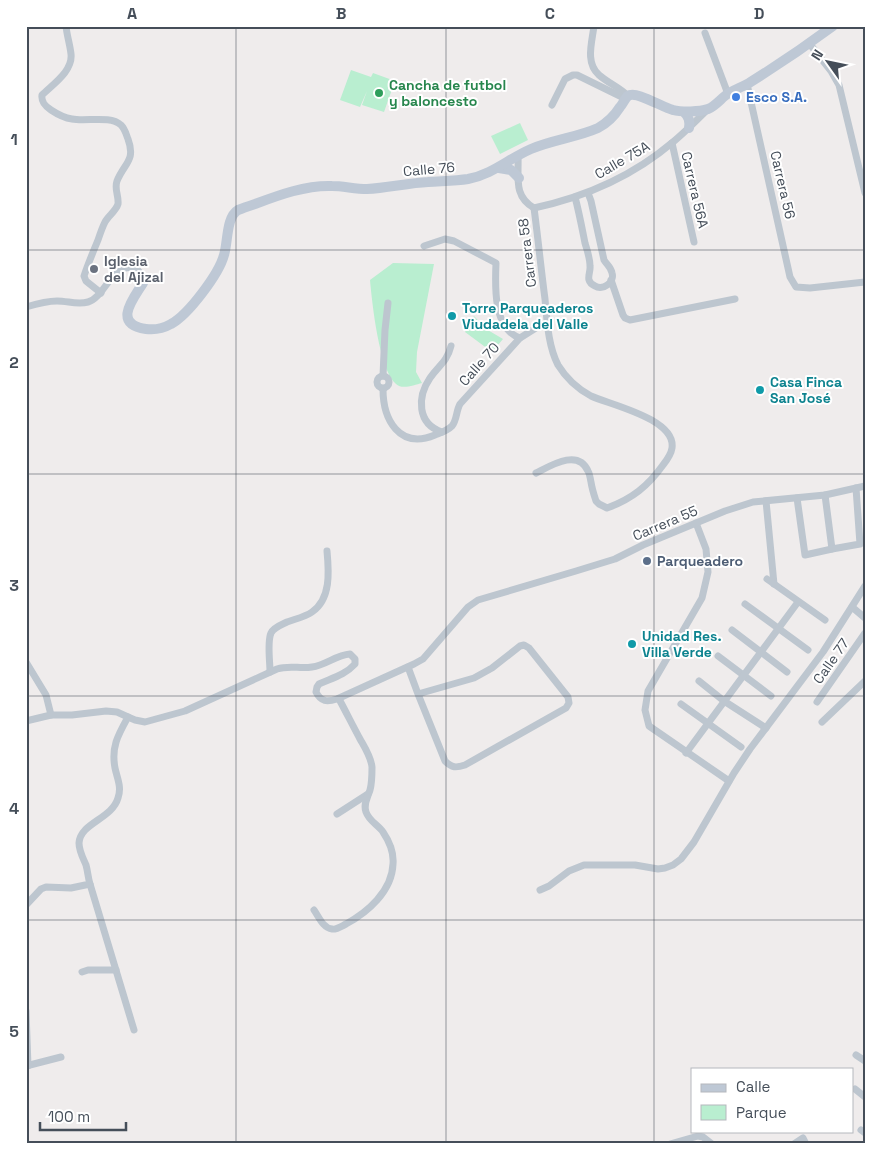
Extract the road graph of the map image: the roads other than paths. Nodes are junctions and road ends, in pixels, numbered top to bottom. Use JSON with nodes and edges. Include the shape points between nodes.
{"nodes":[{"id":1,"x":66,"y":26,"type":"edge"},
{"id":2,"x":594,"y":26,"type":"edge"},
{"id":3,"x":833,"y":26,"type":"edge"},
{"id":4,"x":704,"y":33,"type":"dead end"},
{"id":5,"x":810,"y":43,"type":"junction"},
{"id":6,"x":748,"y":84,"type":"junction"},
{"id":7,"x":728,"y":94,"type":"junction"},
{"id":8,"x":627,"y":97,"type":"junction"},
{"id":9,"x":552,"y":105,"type":"dead end"},
{"id":10,"x":708,"y":109,"type":"junction"},
{"id":11,"x":684,"y":112,"type":"junction"},
{"id":12,"x":689,"y":128,"type":"junction"},
{"id":13,"x":672,"y":143,"type":"junction"},
{"id":14,"x":518,"y":156,"type":"junction"},
{"id":15,"x":499,"y":168,"type":"junction"},
{"id":16,"x":519,"y":181,"type":"junction"},
{"id":17,"x":588,"y":192,"type":"junction"},
{"id":18,"x":865,"y":193,"type":"edge"},
{"id":19,"x":575,"y":197,"type":"junction"},
{"id":20,"x":531,"y":207,"type":"junction"},
{"id":21,"x":694,"y":242,"type":"dead end"},
{"id":22,"x":424,"y":246,"type":"dead end"},
{"id":23,"x":611,"y":280,"type":"junction"},
{"id":24,"x":865,"y":282,"type":"edge"},
{"id":25,"x":143,"y":283,"type":"joint"},
{"id":26,"x":101,"y":293,"type":"junction"},
{"id":27,"x":735,"y":299,"type":"dead end"},
{"id":28,"x":388,"y":303,"type":"dead end"},
{"id":29,"x":26,"y":306,"type":"edge"},
{"id":30,"x":548,"y":324,"type":"junction"},
{"id":31,"x":520,"y":338,"type":"junction"},
{"id":32,"x":451,"y":346,"type":"dead end"},
{"id":33,"x":442,"y":432,"type":"junction"},
{"id":34,"x":536,"y":473,"type":"dead end"},
{"id":35,"x":865,"y":486,"type":"edge"},
{"id":36,"x":856,"y":488,"type":"junction"},
{"id":37,"x":826,"y":495,"type":"junction"},
{"id":38,"x":797,"y":498,"type":"junction"},
{"id":39,"x":766,"y":501,"type":"junction"},
{"id":40,"x":696,"y":523,"type":"junction"},
{"id":41,"x":832,"y":549,"type":"junction"},
{"id":42,"x":327,"y":551,"type":"dead end"},
{"id":43,"x":766,"y":579,"type":"dead end"},
{"id":44,"x":774,"y":584,"type":"junction"},
{"id":45,"x":865,"y":586,"type":"edge"},
{"id":46,"x":798,"y":602,"type":"junction"},
{"id":47,"x":745,"y":604,"type":"dead end"},
{"id":48,"x":852,"y":607,"type":"junction"},
{"id":49,"x":865,"y":618,"type":"edge"},
{"id":50,"x":825,"y":620,"type":"dead end"},
{"id":51,"x":778,"y":628,"type":"junction"},
{"id":52,"x":732,"y":630,"type":"dead end"},
{"id":53,"x":865,"y":634,"type":"edge"},
{"id":54,"x":808,"y":650,"type":"dead end"},
{"id":55,"x":761,"y":652,"type":"junction"},
{"id":56,"x":718,"y":656,"type":"dead end"},
{"id":57,"x":26,"y":662,"type":"edge"},
{"id":58,"x":408,"y":667,"type":"junction"},
{"id":59,"x":270,"y":672,"type":"junction"},
{"id":60,"x":787,"y":672,"type":"dead end"},
{"id":61,"x":744,"y":675,"type":"junction"},
{"id":62,"x":700,"y":681,"type":"dead end"},
{"id":63,"x":865,"y":682,"type":"edge"},
{"id":64,"x":418,"y":694,"type":"junction"},
{"id":65,"x":771,"y":696,"type":"dead end"},
{"id":66,"x":340,"y":698,"type":"junction"},
{"id":67,"x":724,"y":701,"type":"junction"},
{"id":68,"x":817,"y":702,"type":"dead end"},
{"id":69,"x":681,"y":704,"type":"dead end"},
{"id":70,"x":51,"y":715,"type":"junction"},
{"id":71,"x":128,"y":717,"type":"junction"},
{"id":72,"x":26,"y":720,"type":"edge"},
{"id":73,"x":822,"y":722,"type":"dead end"},
{"id":74,"x":708,"y":724,"type":"junction"},
{"id":75,"x":766,"y":728,"type":"junction"},
{"id":76,"x":741,"y":747,"type":"dead end"},
{"id":77,"x":686,"y":753,"type":"junction"},
{"id":78,"x":729,"y":781,"type":"junction"},
{"id":79,"x":368,"y":794,"type":"junction"},
{"id":80,"x":337,"y":814,"type":"dead end"},
{"id":81,"x":90,"y":884,"type":"junction"},
{"id":82,"x":540,"y":890,"type":"dead end"},
{"id":83,"x":26,"y":905,"type":"edge"},
{"id":84,"x":314,"y":910,"type":"dead end"},
{"id":85,"x":116,"y":970,"type":"junction"},
{"id":86,"x":82,"y":972,"type":"dead end"},
{"id":87,"x":26,"y":1011,"type":"edge"},
{"id":88,"x":134,"y":1030,"type":"dead end"},
{"id":89,"x":856,"y":1055,"type":"dead end"},
{"id":90,"x":61,"y":1057,"type":"dead end"},
{"id":91,"x":865,"y":1061,"type":"edge"},
{"id":92,"x":27,"y":1066,"type":"edge"},
{"id":93,"x":855,"y":1089,"type":"dead end"},
{"id":94,"x":865,"y":1097,"type":"edge"},
{"id":95,"x":804,"y":1141,"type":"edge"},
{"id":96,"x":670,"y":1144,"type":"edge"},
{"id":97,"x":712,"y":1144,"type":"edge"},
{"id":98,"x":794,"y":1144,"type":"edge"}],
"edges":[{"from":1,"to":26,"type":"street","via":[[71,55],[68,68],[41,99],[53,111],[74,120],[116,122],[125,130],[130,144],[131,156],[116,186],[118,205],[104,224],[84,276]]},
{"from":2,"to":8,"type":"street","via":[[590,59],[593,67],[598,74],[622,89]]},
{"from":3,"to":5,"type":"street"},
{"from":4,"to":7,"type":"street"},
{"from":5,"to":6,"type":"street"},
{"from":5,"to":18,"type":"street","via":[[839,84]]},
{"from":6,"to":7,"type":"street"},
{"from":6,"to":24,"type":"street","name":"Carrera 56","via":[[790,277],[800,288]]},
{"from":7,"to":10,"type":"street"},
{"from":8,"to":9,"type":"street","via":[[577,75],[565,79]]},
{"from":8,"to":11,"type":"street","via":[[643,97],[664,108]]},
{"from":8,"to":14,"type":"street","name":"Calle 76","via":[[609,120],[598,128]]},
{"from":10,"to":11,"type":"street"},
{"from":10,"to":12,"type":"street","name":"Calle 75A"},
{"from":11,"to":12,"type":"street","via":[[688,115]]},
{"from":12,"to":13,"type":"street","name":"Calle 75A"},
{"from":13,"to":17,"type":"street","name":"Calle 75A","via":[[627,174]]},
{"from":13,"to":21,"type":"street","name":"Carrera 56A"},
{"from":14,"to":15,"type":"street","name":"Calle 76"},
{"from":14,"to":16,"type":"street","name":"Carrera 58"},
{"from":15,"to":16,"type":"street","via":[[511,170]]},
{"from":15,"to":25,"type":"street","name":"Calle 76","via":[[466,179],[368,189],[311,187],[237,211],[231,218],[219,269],[186,312],[164,328],[138,327],[128,320],[128,307]]},
{"from":16,"to":20,"type":"street","name":"Carrera 58","via":[[522,199]]},
{"from":17,"to":19,"type":"street","name":"Calle 75A"},
{"from":17,"to":23,"type":"street","via":[[604,260],[612,272]]},
{"from":19,"to":20,"type":"street","name":"Calle 75A"},
{"from":19,"to":23,"type":"street","via":[[590,264],[589,281],[598,287],[606,286]]},
{"from":20,"to":30,"type":"street","name":"Carrera 58"},
{"from":22,"to":31,"type":"street","via":[[445,239],[454,241],[496,263],[501,320],[513,335]]},
{"from":23,"to":27,"type":"street","via":[[623,315],[630,320]]},
{"from":25,"to":26,"type":"street","name":"Calle 76","via":[[136,268],[129,267],[119,271]]},
{"from":26,"to":29,"type":"street","via":[[88,302],[57,301]]},
{"from":28,"to":33,"type":"street","via":[[382,376],[389,382],[383,388],[387,416],[408,438],[415,440]]},
{"from":30,"to":31,"type":"street","name":"Calle 70"},
{"from":30,"to":34,"type":"street","name":"Carrera 58","via":[[556,360],[572,382],[593,396],[651,419],[672,440],[672,448],[659,471],[643,488],[607,508],[596,501],[588,471],[578,461],[562,460]]},
{"from":31,"to":33,"type":"street","name":"Calle 70","via":[[460,404],[454,423]]},
{"from":32,"to":33,"type":"street","via":[[446,359],[429,378],[422,396],[424,418],[435,430]]},
{"from":35,"to":36,"type":"street","name":"Carrera 55"},
{"from":36,"to":37,"type":"street","name":"Carrera 55"},
{"from":36,"to":41,"type":"street","via":[[860,544]]},
{"from":37,"to":38,"type":"street","name":"Carrera 55"},
{"from":37,"to":41,"type":"street"},
{"from":38,"to":39,"type":"street","name":"Carrera 55"},
{"from":38,"to":41,"type":"street","via":[[805,555]]},
{"from":39,"to":40,"type":"street","name":"Carrera 55","via":[[753,502]]},
{"from":39,"to":44,"type":"street"},
{"from":40,"to":58,"type":"street","name":"Carrera 55","via":[[615,559],[478,600],[468,607],[423,659]]},
{"from":40,"to":77,"type":"street","via":[[706,549],[708,572],[702,598],[648,691],[645,710],[649,726]]},
{"from":42,"to":59,"type":"street","via":[[329,573],[320,603],[310,613],[275,628],[271,633]]},
{"from":43,"to":44,"type":"street"},
{"from":44,"to":46,"type":"street"},
{"from":45,"to":48,"type":"street"},
{"from":46,"to":50,"type":"street"},
{"from":46,"to":51,"type":"street"},
{"from":47,"to":51,"type":"street"},
{"from":48,"to":49,"type":"street"},
{"from":48,"to":75,"type":"street"},
{"from":51,"to":54,"type":"street"},
{"from":51,"to":55,"type":"street"},
{"from":52,"to":55,"type":"street"},
{"from":53,"to":68,"type":"street","name":"Calle 77"},
{"from":55,"to":60,"type":"street"},
{"from":55,"to":61,"type":"street"},
{"from":56,"to":61,"type":"street"},
{"from":57,"to":70,"type":"street","via":[[46,695]]},
{"from":58,"to":64,"type":"street"},
{"from":58,"to":66,"type":"street"},
{"from":59,"to":66,"type":"street","via":[[285,666],[312,667],[350,654],[355,659],[354,664],[345,674],[317,687],[316,692],[321,699],[328,702]]},
{"from":59,"to":71,"type":"street","via":[[185,711],[145,722]]},
{"from":61,"to":65,"type":"street"},
{"from":61,"to":67,"type":"street"},
{"from":62,"to":67,"type":"street"},
{"from":63,"to":73,"type":"street"},
{"from":64,"to":64,"type":"street","via":[[474,678],[524,645],[569,701],[566,708],[465,765],[454,768],[445,761]]},
{"from":66,"to":79,"type":"street","via":[[371,759]]},
{"from":67,"to":74,"type":"street"},
{"from":67,"to":75,"type":"street"},
{"from":69,"to":74,"type":"street"},
{"from":70,"to":71,"type":"street","via":[[106,711]]},
{"from":70,"to":72,"type":"street"},
{"from":71,"to":81,"type":"street","via":[[113,752],[120,788],[118,798],[110,811],[84,830],[79,843]]},
{"from":74,"to":76,"type":"street"},
{"from":74,"to":77,"type":"street"},
{"from":75,"to":78,"type":"street"},
{"from":77,"to":78,"type":"street"},
{"from":78,"to":82,"type":"street","via":[[694,842],[673,864],[658,869],[635,865],[584,865]]},
{"from":79,"to":80,"type":"street"},
{"from":79,"to":84,"type":"street","via":[[366,813],[383,832],[390,846],[394,863],[392,877],[378,899],[352,921],[338,928],[325,926]]},
{"from":81,"to":83,"type":"street","via":[[41,889]]},
{"from":81,"to":85,"type":"street"},
{"from":85,"to":86,"type":"street"},
{"from":85,"to":88,"type":"street"},
{"from":87,"to":92,"type":"street"},
{"from":89,"to":91,"type":"street"},
{"from":90,"to":92,"type":"street"},
{"from":93,"to":94,"type":"street"},
{"from":95,"to":98,"type":"street"},
{"from":96,"to":97,"type":"street","via":[[698,1136]]}]}
